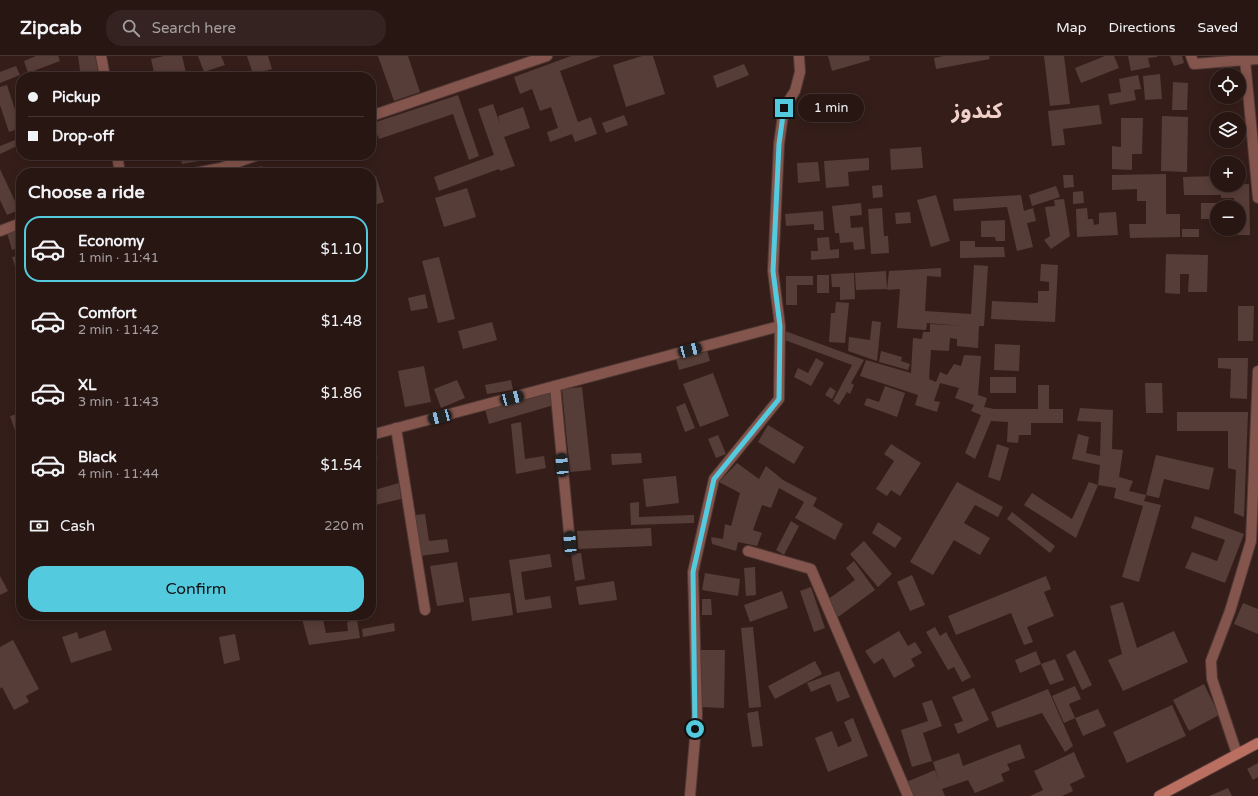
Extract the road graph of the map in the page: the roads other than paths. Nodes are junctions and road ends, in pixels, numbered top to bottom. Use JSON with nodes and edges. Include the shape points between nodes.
{"nodes":[{"id":1,"x":101,"y":56,"type":"edge"},
{"id":2,"x":547,"y":56,"type":"edge"},
{"id":3,"x":799,"y":56,"type":"edge"},
{"id":4,"x":1191,"y":56,"type":"edge"},
{"id":5,"x":1258,"y":59,"type":"edge"},
{"id":6,"x":1245,"y":60,"type":"junction"},
{"id":7,"x":104,"y":72,"type":"edge"},
{"id":8,"x":376,"y":114,"type":"edge"},
{"id":9,"x":243,"y":160,"type":"edge"},
{"id":10,"x":220,"y":168,"type":"edge"},
{"id":11,"x":1258,"y":198,"type":"edge"},
{"id":12,"x":16,"y":225,"type":"edge"},
{"id":13,"x":0,"y":231,"type":"edge"},
{"id":14,"x":780,"y":326,"type":"junction"},
{"id":15,"x":1258,"y":371,"type":"edge"},
{"id":16,"x":555,"y":386,"type":"junction"},
{"id":17,"x":396,"y":428,"type":"junction"},
{"id":18,"x":376,"y":434,"type":"edge"},
{"id":19,"x":570,"y":543,"type":"dead end"},
{"id":20,"x":748,"y":551,"type":"dead end"},
{"id":21,"x":425,"y":610,"type":"dead end"},
{"id":22,"x":1258,"y":743,"type":"edge"},
{"id":23,"x":1238,"y":754,"type":"junction"},
{"id":24,"x":690,"y":796,"type":"edge"},
{"id":25,"x":908,"y":796,"type":"edge"},
{"id":26,"x":1159,"y":796,"type":"edge"}],
"edges":[{"from":1,"to":7,"type":"street"},
{"from":2,"to":8,"type":"street"},
{"from":3,"to":14,"type":"street","via":[[800,72],[795,91],[784,108],[779,144],[773,271]]},
{"from":4,"to":6,"type":"street","via":[[1194,64]]},
{"from":5,"to":6,"type":"street"},
{"from":6,"to":11,"type":"street"},
{"from":9,"to":10,"type":"street"},
{"from":12,"to":13,"type":"street"},
{"from":14,"to":16,"type":"street"},
{"from":14,"to":24,"type":"street","via":[[779,399],[714,479],[693,572],[696,715]]},
{"from":15,"to":23,"type":"street","via":[[1251,541],[1230,611],[1211,662],[1212,678]]},
{"from":16,"to":17,"type":"street"},
{"from":16,"to":19,"type":"street"},
{"from":17,"to":18,"type":"street"},
{"from":17,"to":21,"type":"street"},
{"from":20,"to":25,"type":"street","via":[[811,569]]},
{"from":22,"to":23,"type":"main road"},
{"from":23,"to":26,"type":"main road"}]}
